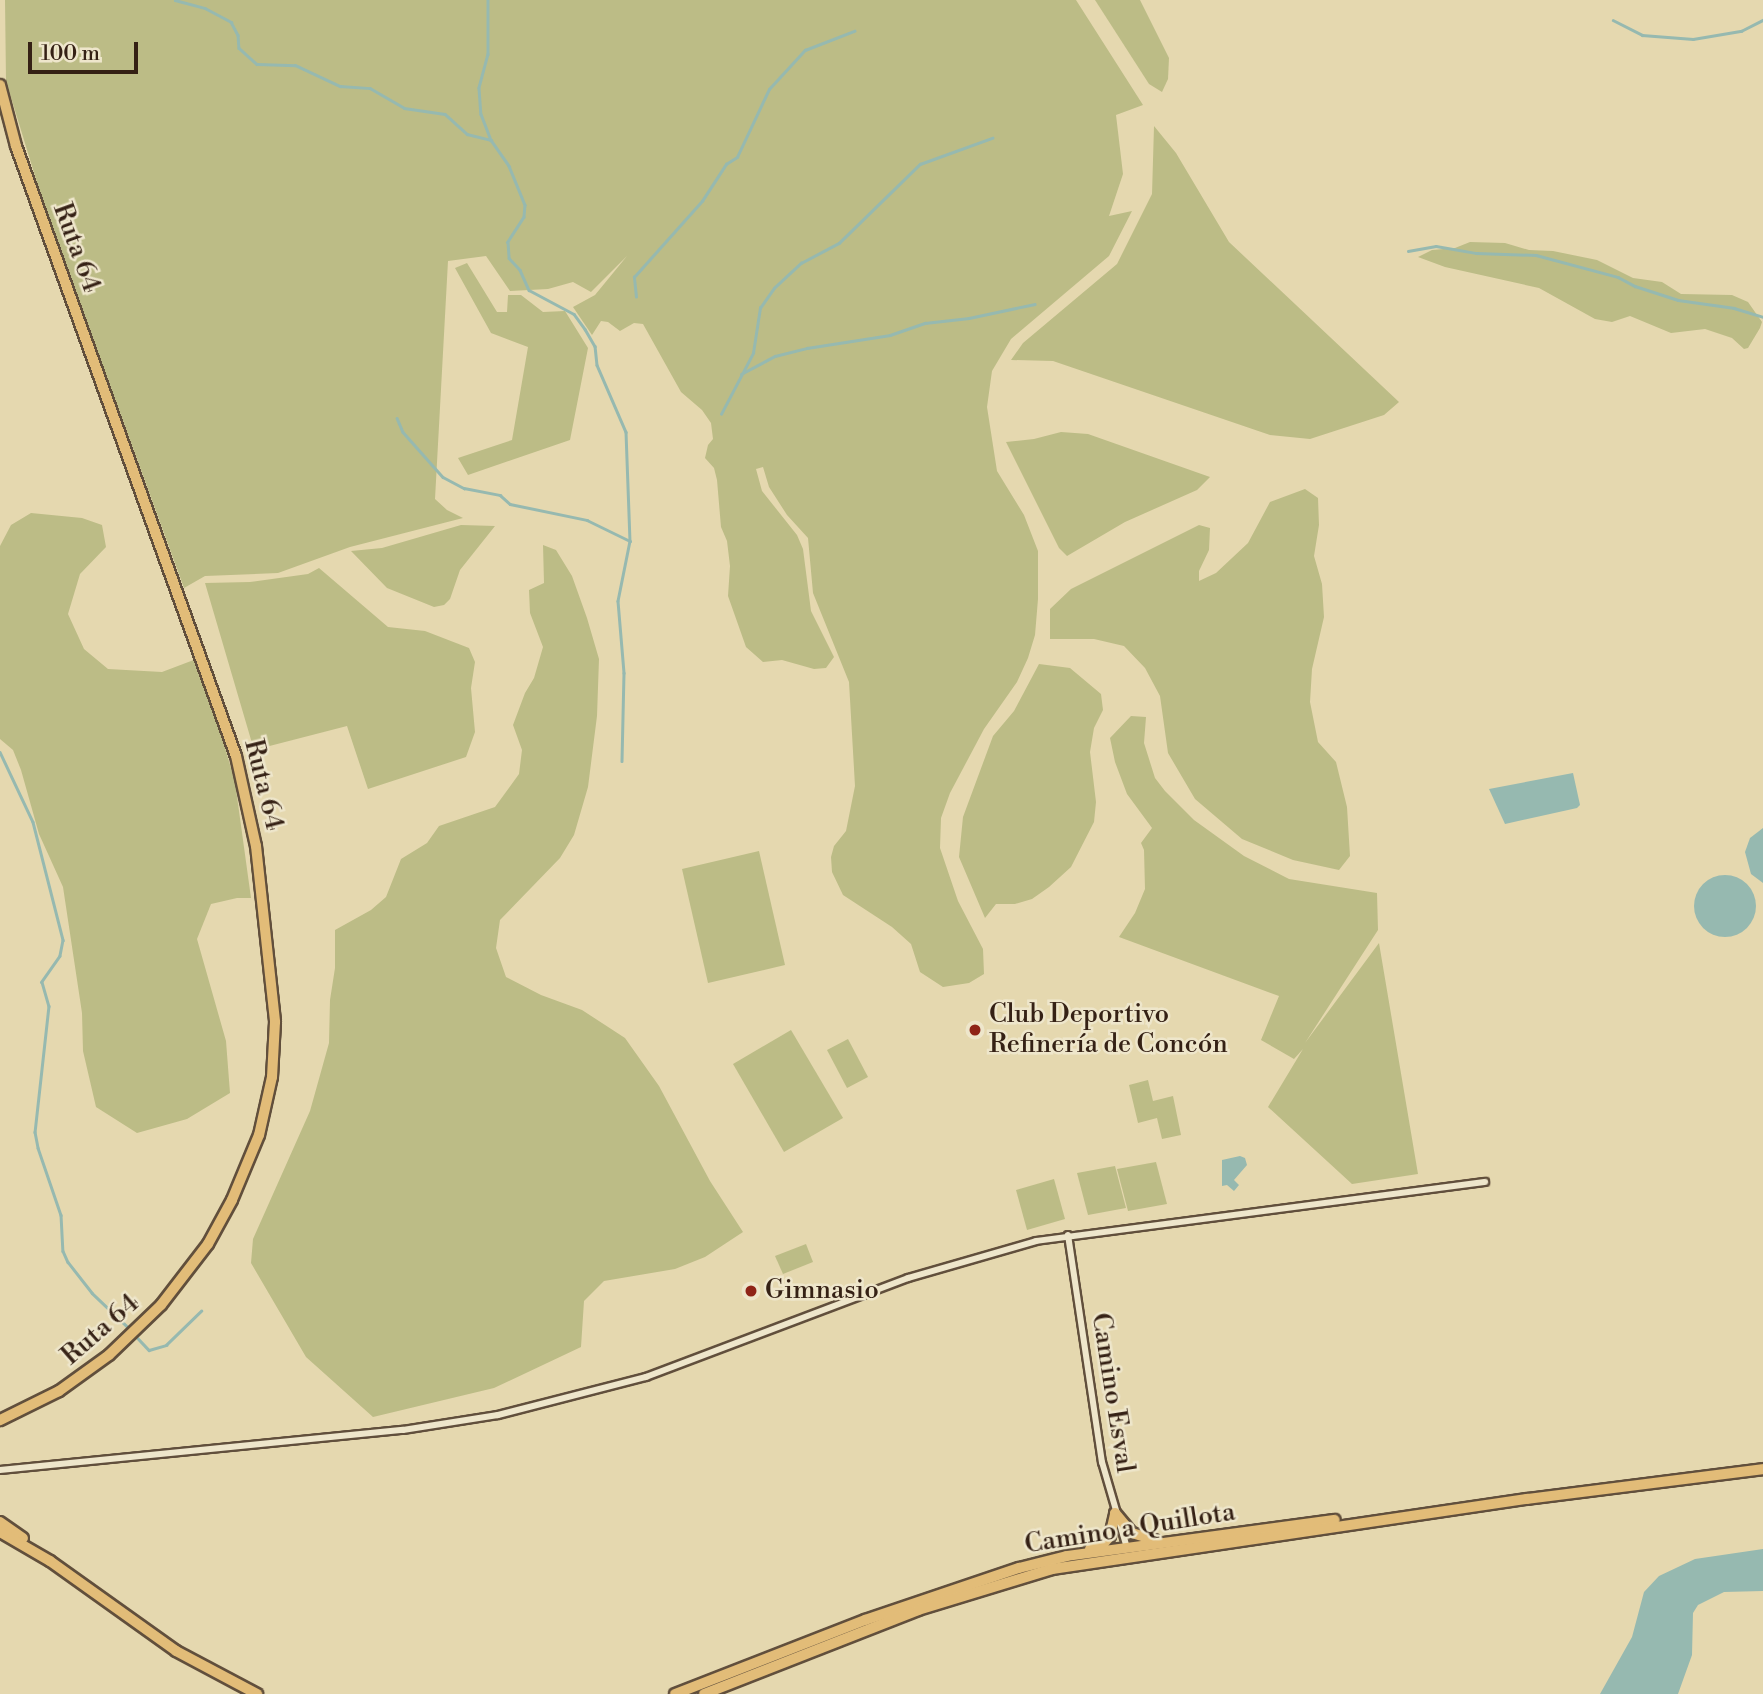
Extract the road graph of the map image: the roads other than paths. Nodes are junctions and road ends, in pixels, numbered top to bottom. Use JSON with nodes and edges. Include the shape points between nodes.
{"nodes":[{"id":1,"x":0,"y":85,"type":"edge"},
{"id":2,"x":1485,"y":1182,"type":"dead end"},
{"id":3,"x":1068,"y":1235,"type":"junction"},
{"id":4,"x":0,"y":1420,"type":"edge"},
{"id":5,"x":1763,"y":1469,"type":"edge"},
{"id":6,"x":0,"y":1470,"type":"edge"},
{"id":7,"x":1527,"y":1499,"type":"junction"},
{"id":8,"x":1115,"y":1513,"type":"junction"},
{"id":9,"x":0,"y":1522,"type":"edge"},
{"id":10,"x":0,"y":1532,"type":"edge"},
{"id":11,"x":1186,"y":1539,"type":"junction"},
{"id":12,"x":1128,"y":1552,"type":"junction"},
{"id":13,"x":1067,"y":1556,"type":"junction"},
{"id":14,"x":50,"y":1561,"type":"junction"},
{"id":15,"x":257,"y":1694,"type":"edge"},
{"id":16,"x":676,"y":1694,"type":"edge"},
{"id":17,"x":704,"y":1694,"type":"edge"}],
"edges":[{"from":1,"to":4,"type":"main road","name":"Ruta 64","via":[[16,146],[236,756],[257,846],[275,1022],[272,1077],[259,1135],[208,1244],[160,1306],[109,1355],[59,1391]]},
{"from":2,"to":3,"type":"street"},
{"from":3,"to":6,"type":"street","via":[[908,1278],[646,1377],[522,1409],[403,1430]]},
{"from":3,"to":8,"type":"street","name":"Camino Esval","via":[[1102,1462]]},
{"from":5,"to":7,"type":"main road","name":"Camino a Quillota"},
{"from":7,"to":11,"type":"main road","name":"Camino a Quillota"},
{"from":7,"to":12,"type":"main road","name":"Camino a Quillota"},
{"from":8,"to":11,"type":"main road","via":[[1126,1529],[1141,1537]]},
{"from":8,"to":12,"type":"street","name":"Camino Esval"},
{"from":8,"to":13,"type":"main road","via":[[1113,1530],[1104,1543]]},
{"from":9,"to":14,"type":"main road"},
{"from":10,"to":14,"type":"main road"},
{"from":11,"to":12,"type":"main road","name":"Camino a Quillota"},
{"from":12,"to":13,"type":"main road","name":"Camino a Quillota"},
{"from":12,"to":17,"type":"main road","name":"Camino a Quillota","via":[[977,1591],[813,1649]]},
{"from":13,"to":16,"type":"main road","name":"Camino a Quillota","via":[[947,1591]]},
{"from":14,"to":15,"type":"main road","via":[[176,1651]]}]}
